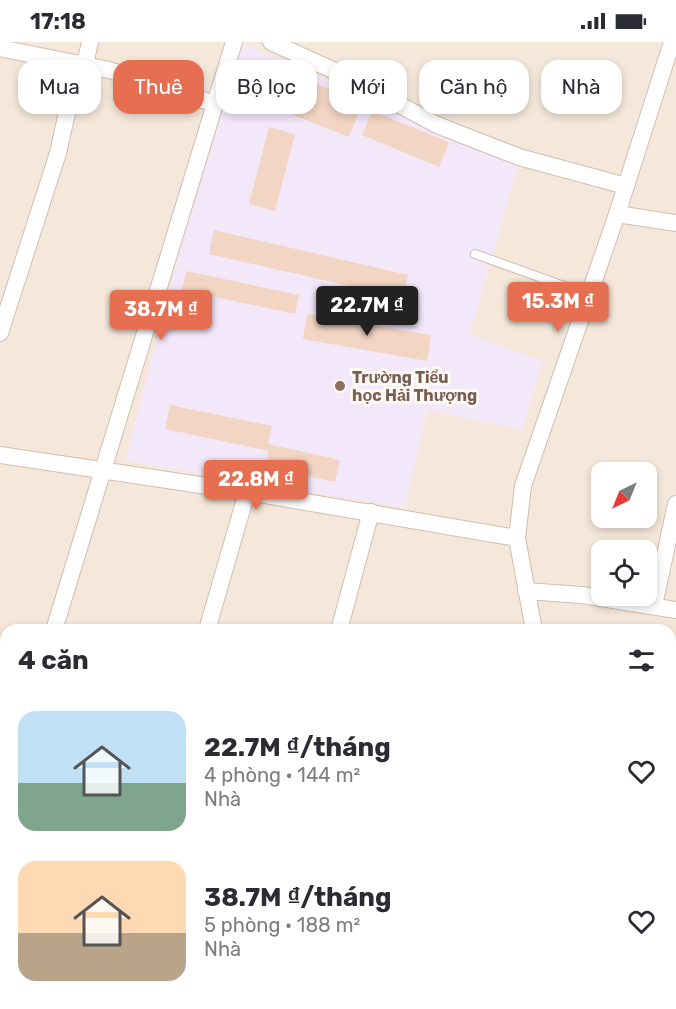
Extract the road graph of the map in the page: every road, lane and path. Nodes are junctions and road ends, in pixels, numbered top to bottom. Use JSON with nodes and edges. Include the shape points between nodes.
{"nodes":[{"id":1,"x":90,"y":42,"type":"edge"},
{"id":2,"x":234,"y":42,"type":"edge"},
{"id":3,"x":271,"y":42,"type":"edge"},
{"id":4,"x":672,"y":42,"type":"edge"},
{"id":5,"x":0,"y":48,"type":"edge"},
{"id":6,"x":62,"y":60,"type":"edge"},
{"id":7,"x":83,"y":60,"type":"edge"},
{"id":8,"x":101,"y":69,"type":"edge"},
{"id":9,"x":215,"y":104,"type":"junction"},
{"id":10,"x":69,"y":114,"type":"edge"},
{"id":11,"x":626,"y":186,"type":"junction"},
{"id":12,"x":617,"y":214,"type":"junction"},
{"id":13,"x":676,"y":223,"type":"edge"},
{"id":14,"x":475,"y":254,"type":"dead end"},
{"id":15,"x":589,"y":295,"type":"junction"},
{"id":16,"x":0,"y":333,"type":"edge"},
{"id":17,"x":0,"y":455,"type":"edge"},
{"id":18,"x":104,"y":471,"type":"junction"},
{"id":19,"x":247,"y":492,"type":"junction"},
{"id":20,"x":676,"y":504,"type":"edge"},
{"id":21,"x":371,"y":512,"type":"junction"},
{"id":22,"x":517,"y":538,"type":"junction"},
{"id":23,"x":526,"y":591,"type":"junction"},
{"id":24,"x":657,"y":591,"type":"edge"},
{"id":25,"x":591,"y":596,"type":"edge"},
{"id":26,"x":657,"y":606,"type":"edge"},
{"id":27,"x":676,"y":610,"type":"edge"},
{"id":28,"x":56,"y":624,"type":"edge"},
{"id":29,"x":209,"y":624,"type":"edge"},
{"id":30,"x":341,"y":624,"type":"edge"},
{"id":31,"x":533,"y":624,"type":"edge"}],
"edges":[{"from":1,"to":7,"type":"street"},
{"from":2,"to":9,"type":"street"},
{"from":3,"to":11,"type":"street","via":[[348,77],[437,125],[519,157]]},
{"from":4,"to":11,"type":"street"},
{"from":5,"to":6,"type":"street"},
{"from":8,"to":9,"type":"street"},
{"from":9,"to":18,"type":"street"},
{"from":10,"to":16,"type":"street"},
{"from":11,"to":12,"type":"street"},
{"from":12,"to":13,"type":"street"},
{"from":12,"to":15,"type":"street"},
{"from":14,"to":15,"type":"lane"},
{"from":15,"to":22,"type":"street","via":[[523,486]]},
{"from":17,"to":18,"type":"street"},
{"from":18,"to":19,"type":"street"},
{"from":18,"to":28,"type":"street"},
{"from":19,"to":21,"type":"street"},
{"from":19,"to":29,"type":"street"},
{"from":20,"to":24,"type":"street"},
{"from":21,"to":22,"type":"street"},
{"from":21,"to":30,"type":"street"},
{"from":22,"to":23,"type":"street"},
{"from":23,"to":25,"type":"street"},
{"from":23,"to":31,"type":"street"},
{"from":26,"to":27,"type":"street"}]}
